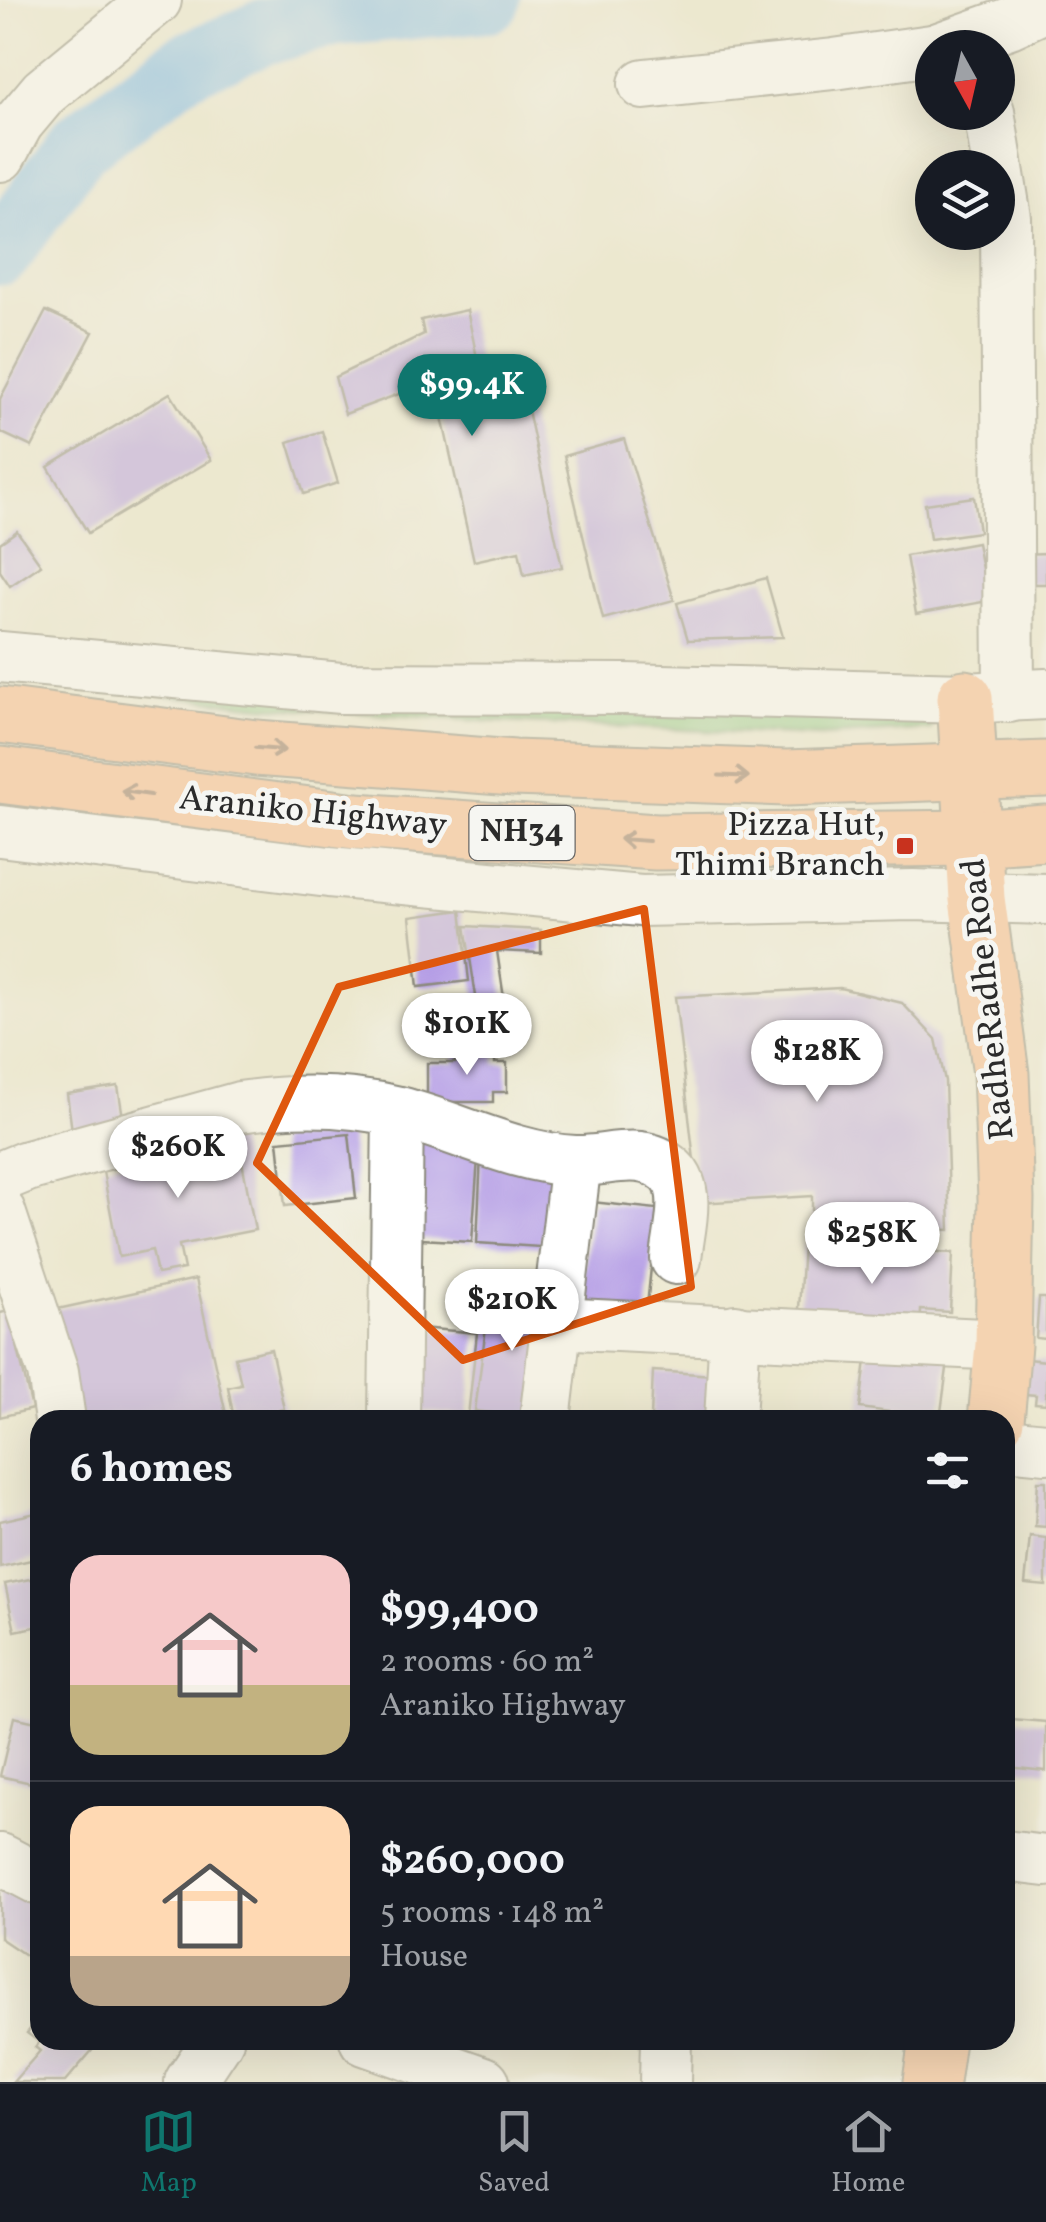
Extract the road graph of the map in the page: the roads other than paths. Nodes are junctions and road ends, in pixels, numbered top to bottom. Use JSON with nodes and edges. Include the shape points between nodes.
{"nodes":[{"id":1,"x":156,"y":0,"type":"edge"},
{"id":2,"x":1046,"y":6,"type":"edge"},
{"id":3,"x":990,"y":30,"type":"edge"},
{"id":4,"x":915,"y":51,"type":"edge"},
{"id":5,"x":644,"y":84,"type":"dead end"},
{"id":6,"x":993,"y":130,"type":"edge"},
{"id":7,"x":0,"y":156,"type":"edge"},
{"id":8,"x":0,"y":657,"type":"edge"},
{"id":9,"x":1007,"y":696,"type":"edge"},
{"id":10,"x":0,"y":715,"type":"edge"},
{"id":11,"x":1046,"y":769,"type":"edge"},
{"id":12,"x":970,"y":772,"type":"junction"},
{"id":13,"x":0,"y":776,"type":"edge"},
{"id":14,"x":0,"y":832,"type":"edge"},
{"id":15,"x":1046,"y":833,"type":"edge"},
{"id":16,"x":974,"y":838,"type":"junction"},
{"id":17,"x":977,"y":899,"type":"junction"},
{"id":18,"x":1046,"y":899,"type":"edge"},
{"id":19,"x":398,"y":1112,"type":"junction"},
{"id":20,"x":576,"y":1161,"type":"junction"},
{"id":21,"x":0,"y":1177,"type":"edge"},
{"id":22,"x":0,"y":1212,"type":"edge"},
{"id":23,"x":676,"y":1259,"type":"dead end"},
{"id":24,"x":556,"y":1322,"type":"junction"},
{"id":25,"x":735,"y":1330,"type":"junction"},
{"id":26,"x":1002,"y":1345,"type":"junction"},
{"id":27,"x":59,"y":1410,"type":"edge"},
{"id":28,"x":394,"y":1410,"type":"edge"},
{"id":29,"x":546,"y":1410,"type":"edge"},
{"id":30,"x":731,"y":1410,"type":"edge"},
{"id":31,"x":997,"y":1410,"type":"edge"},
{"id":32,"x":1015,"y":1445,"type":"edge"},
{"id":33,"x":1046,"y":1448,"type":"edge"},
{"id":34,"x":1015,"y":1857,"type":"edge"},
{"id":35,"x":0,"y":1859,"type":"edge"},
{"id":36,"x":1046,"y":1860,"type":"edge"},
{"id":37,"x":30,"y":1875,"type":"edge"},
{"id":38,"x":211,"y":2050,"type":"edge"},
{"id":39,"x":393,"y":2050,"type":"edge"},
{"id":40,"x":666,"y":2050,"type":"edge"},
{"id":41,"x":936,"y":2050,"type":"edge"},
{"id":42,"x":190,"y":2082,"type":"edge"},
{"id":43,"x":484,"y":2082,"type":"edge"},
{"id":44,"x":665,"y":2082,"type":"edge"},
{"id":45,"x":931,"y":2082,"type":"edge"}],
"edges":[{"from":1,"to":7,"type":"street","via":[[44,92]]},
{"from":2,"to":3,"type":"street"},
{"from":4,"to":5,"type":"street"},
{"from":6,"to":9,"type":"street","via":[[1006,218]]},
{"from":8,"to":9,"type":"street","via":[[341,688]]},
{"from":9,"to":12,"type":"main road","name":"RadheRadhe Road"},
{"from":10,"to":12,"type":"main road","name":"Araniko Highway","number":"NH34","one_way":true,"via":[[256,748],[514,768],[786,778]]},
{"from":11,"to":12,"type":"main road","name":"Araniko Highway","number":"NH34"},
{"from":12,"to":16,"type":"main road","name":"RadheRadhe Road"},
{"from":16,"to":13,"type":"main road","name":"Araniko Highway","number":"NH34","one_way":true,"via":[[638,841],[356,821]]},
{"from":14,"to":17,"type":"street","via":[[641,901]]},
{"from":15,"to":16,"type":"main road","name":"Araniko Highway","number":"NH34"},
{"from":16,"to":17,"type":"main road","name":"RadheRadhe Road"},
{"from":17,"to":18,"type":"street"},
{"from":17,"to":26,"type":"main road","name":"RadheRadhe Road","via":[[1001,1074]]},
{"from":19,"to":20,"type":"street"},
{"from":19,"to":21,"type":"street","via":[[349,1102],[240,1107]]},
{"from":19,"to":28,"type":"street"},
{"from":20,"to":23,"type":"street","via":[[632,1155],[672,1172],[682,1190]]},
{"from":20,"to":24,"type":"street"},
{"from":22,"to":27,"type":"street","via":[[53,1372]]},
{"from":24,"to":25,"type":"street"},
{"from":24,"to":29,"type":"street"},
{"from":25,"to":26,"type":"street"},
{"from":25,"to":30,"type":"street"},
{"from":26,"to":31,"type":"main road","name":"RadheRadhe Road"},
{"from":32,"to":33,"type":"street"},
{"from":34,"to":36,"type":"street"},
{"from":35,"to":37,"type":"street"},
{"from":38,"to":42,"type":"street"},
{"from":39,"to":43,"type":"street"},
{"from":40,"to":44,"type":"street"},
{"from":41,"to":45,"type":"main road"}]}
